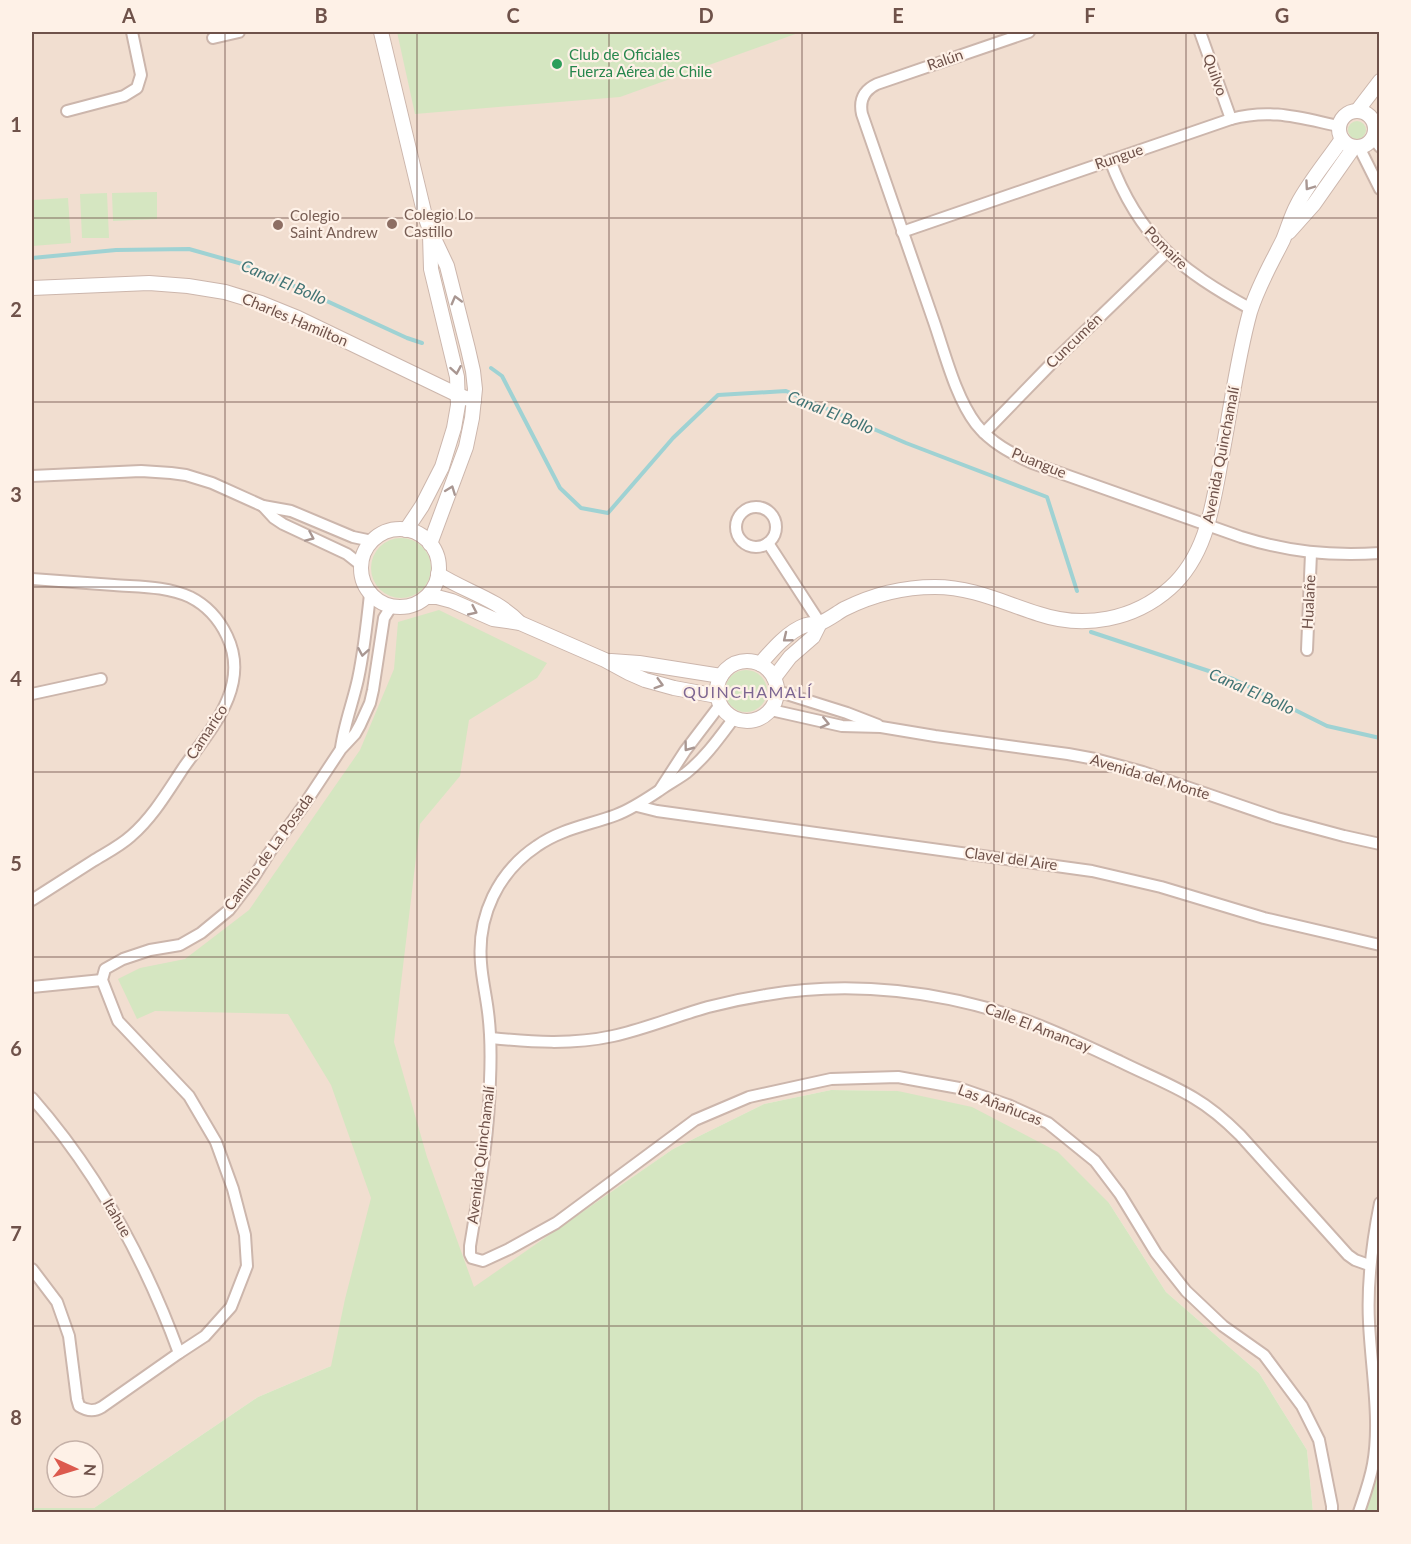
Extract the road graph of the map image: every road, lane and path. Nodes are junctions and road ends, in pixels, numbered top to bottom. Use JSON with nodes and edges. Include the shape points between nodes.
{"nodes":[{"id":1,"x":132,"y":32,"type":"edge"},
{"id":2,"x":239,"y":32,"type":"edge"},
{"id":3,"x":381,"y":32,"type":"edge"},
{"id":4,"x":1029,"y":32,"type":"edge"},
{"id":5,"x":1200,"y":32,"type":"edge"},
{"id":6,"x":213,"y":38,"type":"dead end"},
{"id":7,"x":1380,"y":81,"type":"edge"},
{"id":8,"x":864,"y":94,"type":"joint"},
{"id":9,"x":67,"y":111,"type":"dead end"},
{"id":10,"x":1357,"y":111,"type":"junction"},
{"id":11,"x":1376,"y":116,"type":"edge"},
{"id":12,"x":1231,"y":119,"type":"junction"},
{"id":13,"x":1349,"y":140,"type":"junction"},
{"id":14,"x":1376,"y":142,"type":"edge"},
{"id":15,"x":1110,"y":160,"type":"junction"},
{"id":16,"x":1380,"y":189,"type":"edge"},
{"id":17,"x":430,"y":230,"type":"junction"},
{"id":18,"x":902,"y":232,"type":"junction"},
{"id":19,"x":1167,"y":252,"type":"junction"},
{"id":20,"x":32,"y":288,"type":"edge"},
{"id":21,"x":1251,"y":309,"type":"junction"},
{"id":22,"x":458,"y":395,"type":"junction"},
{"id":23,"x":474,"y":401,"type":"junction"},
{"id":24,"x":984,"y":433,"type":"junction"},
{"id":25,"x":32,"y":476,"type":"edge"},
{"id":26,"x":263,"y":506,"type":"junction"},
{"id":27,"x":1208,"y":525,"type":"junction"},
{"id":28,"x":406,"y":530,"type":"junction"},
{"id":29,"x":372,"y":541,"type":"junction"},
{"id":30,"x":768,"y":543,"type":"dead end"},
{"id":31,"x":430,"y":544,"type":"junction"},
{"id":32,"x":1311,"y":553,"type":"junction"},
{"id":33,"x":1380,"y":553,"type":"edge"},
{"id":34,"x":361,"y":565,"type":"junction"},
{"id":35,"x":438,"y":574,"type":"junction"},
{"id":36,"x":32,"y":579,"type":"edge"},
{"id":37,"x":370,"y":594,"type":"junction"},
{"id":38,"x":427,"y":597,"type":"junction"},
{"id":39,"x":391,"y":607,"type":"junction"},
{"id":40,"x":520,"y":623,"type":"junction"},
{"id":41,"x":820,"y":623,"type":"junction"},
{"id":42,"x":1307,"y":650,"type":"dead end"},
{"id":43,"x":606,"y":660,"type":"junction"},
{"id":44,"x":760,"y":664,"type":"junction"},
{"id":45,"x":721,"y":676,"type":"junction"},
{"id":46,"x":100,"y":679,"type":"dead end"},
{"id":47,"x":776,"y":684,"type":"junction"},
{"id":48,"x":32,"y":694,"type":"edge"},
{"id":49,"x":719,"y":700,"type":"junction"},
{"id":50,"x":771,"y":710,"type":"junction"},
{"id":51,"x":734,"y":718,"type":"junction"},
{"id":52,"x":881,"y":726,"type":"junction"},
{"id":53,"x":341,"y":748,"type":"junction"},
{"id":54,"x":659,"y":790,"type":"junction"},
{"id":55,"x":637,"y":806,"type":"junction"},
{"id":56,"x":1380,"y":844,"type":"edge"},
{"id":57,"x":32,"y":900,"type":"edge"},
{"id":58,"x":1380,"y":945,"type":"edge"},
{"id":59,"x":102,"y":980,"type":"junction"},
{"id":60,"x":32,"y":987,"type":"edge"},
{"id":61,"x":491,"y":1038,"type":"junction"},
{"id":62,"x":32,"y":1098,"type":"edge"},
{"id":63,"x":1380,"y":1203,"type":"edge"},
{"id":64,"x":472,"y":1258,"type":"joint"},
{"id":65,"x":1370,"y":1265,"type":"junction"},
{"id":66,"x":32,"y":1269,"type":"edge"},
{"id":67,"x":179,"y":1353,"type":"junction"},
{"id":68,"x":1378,"y":1424,"type":"edge"},
{"id":69,"x":1332,"y":1512,"type":"edge"},
{"id":70,"x":1359,"y":1512,"type":"edge"}],
"edges":[{"from":1,"to":9,"type":"street","via":[[141,75],[137,88],[124,96]]},
{"from":2,"to":6,"type":"street"},
{"from":3,"to":17,"type":"street"},
{"from":4,"to":8,"type":"street","name":"Ralún","via":[[877,84]]},
{"from":5,"to":12,"type":"street","name":"Quilvo"},
{"from":7,"to":10,"type":"street"},
{"from":8,"to":18,"type":"street","name":"Puangue","via":[[862,114]]},
{"from":10,"to":11,"type":"street"},
{"from":10,"to":13,"type":"street","via":[[1346,116]]},
{"from":11,"to":14,"type":"street"},
{"from":12,"to":13,"type":"street","name":"Rungue","via":[[1272,113]]},
{"from":12,"to":15,"type":"street","name":"Rungue"},
{"from":13,"to":14,"type":"street"},
{"from":13,"to":16,"type":"street"},
{"from":13,"to":21,"type":"street","name":"Avenida Quinchamalí","via":[[1303,195]]},
{"from":15,"to":18,"type":"street","name":"Rungue"},
{"from":15,"to":19,"type":"street","name":"Pomaire","via":[[1134,210]]},
{"from":17,"to":22,"type":"street","one_way":true,"via":[[431,268],[452,352]]},
{"from":23,"to":17,"type":"street","one_way":true,"via":[[473,371],[463,324],[447,266]]},
{"from":18,"to":24,"type":"street","name":"Puangue","via":[[963,401]]},
{"from":19,"to":21,"type":"street","name":"Pomaire","via":[[1209,285]]},
{"from":19,"to":24,"type":"street","name":"Cuncumén"},
{"from":20,"to":22,"type":"street","name":"Charles Hamilton","via":[[149,283],[207,288],[243,297],[298,318]]},
{"from":21,"to":27,"type":"street","name":"Avenida Quinchamalí"},
{"from":22,"to":23,"type":"street","name":"Charles Hamilton"},
{"from":22,"to":28,"type":"street","via":[[454,428],[442,467]]},
{"from":31,"to":23,"type":"street","one_way":true,"via":[[466,447]]},
{"from":24,"to":27,"type":"street","name":"Puangue","via":[[1002,448],[1032,463]]},
{"from":25,"to":26,"type":"street","via":[[171,473],[212,483]]},
{"from":26,"to":29,"type":"street","via":[[291,511]]},
{"from":26,"to":34,"type":"street","one_way":true,"via":[[283,524],[347,554]]},
{"from":27,"to":32,"type":"street","name":"Puangue","via":[[1273,546]]},
{"from":27,"to":41,"type":"street","name":"Avenida Quinchamalí","via":[[1194,557],[1176,582],[1153,601],[1118,617],[1060,620],[976,592],[935,587],[875,596]]},
{"from":28,"to":29,"type":"street","via":[[391,530]]},
{"from":28,"to":31,"type":"street"},
{"from":29,"to":34,"type":"street"},
{"from":30,"to":41,"type":"street"},
{"from":31,"to":35,"type":"street","via":[[438,561]]},
{"from":32,"to":33,"type":"street","name":"Puangue"},
{"from":32,"to":42,"type":"street","name":"Hualañe"},
{"from":34,"to":37,"type":"street"},
{"from":35,"to":38,"type":"street"},
{"from":35,"to":40,"type":"street","via":[[497,603]]},
{"from":36,"to":57,"type":"street","name":"Camarico","via":[[148,587],[182,594],[203,606],[220,623],[232,650],[234,670],[229,697],[221,713],[140,828]]},
{"from":37,"to":39,"type":"street"},
{"from":37,"to":53,"type":"street","name":"Camino de La Posada","one_way":true,"via":[[358,679]]},
{"from":38,"to":39,"type":"street","via":[[404,608]]},
{"from":38,"to":40,"type":"street","one_way":true,"via":[[452,601],[493,619]]},
{"from":39,"to":53,"type":"street","name":"Camino de La Posada","via":[[384,616],[370,703],[355,734]]},
{"from":40,"to":43,"type":"street"},
{"from":41,"to":44,"type":"street","name":"Avenida Quinchamalí","one_way":true,"via":[[797,630]]},
{"from":41,"to":47,"type":"street","name":"Avenida Quinchamalí","via":[[813,637],[790,657]]},
{"from":43,"to":45,"type":"street"},
{"from":43,"to":49,"type":"street","one_way":true,"via":[[645,680]]},
{"from":44,"to":45,"type":"street","via":[[738,662]]},
{"from":44,"to":47,"type":"street"},
{"from":45,"to":49,"type":"street"},
{"from":46,"to":48,"type":"street"},
{"from":47,"to":50,"type":"street"},
{"from":47,"to":52,"type":"street","name":"Avenida del Monte"},
{"from":49,"to":51,"type":"street","via":[[723,710]]},
{"from":49,"to":54,"type":"street","name":"Avenida Quinchamalí","one_way":true},
{"from":50,"to":51,"type":"street","via":[[750,722]]},
{"from":50,"to":52,"type":"street","name":"Avenida del Monte","one_way":true,"via":[[842,726]]},
{"from":51,"to":54,"type":"street","name":"Avenida Quinchamalí","via":[[696,765]]},
{"from":52,"to":56,"type":"street","name":"Avenida del Monte","via":[[1095,759],[1277,818]]},
{"from":53,"to":59,"type":"street","name":"Camino de La Posada","via":[[229,910],[180,945],[123,959],[105,969]]},
{"from":54,"to":55,"type":"street","name":"Avenida Quinchamalí"},
{"from":55,"to":58,"type":"street","name":"Clavel del Aire","via":[[1092,871],[1161,886],[1273,921]]},
{"from":55,"to":61,"type":"street","name":"Avenida Quinchamalí","via":[[549,838],[515,864],[498,886],[483,924],[480,950]]},
{"from":59,"to":60,"type":"street"},
{"from":59,"to":67,"type":"street","via":[[118,1021],[189,1096],[216,1142],[245,1235],[247,1266],[231,1307],[205,1336]]},
{"from":61,"to":64,"type":"street","name":"Avenida Quinchamalí","via":[[489,1108],[470,1246]]},
{"from":61,"to":65,"type":"street","name":"Calle El Amancay","via":[[556,1042],[596,1039],[727,1002],[813,989],[882,989],[970,1003],[1049,1029],[1205,1105],[1240,1135],[1348,1255]]},
{"from":62,"to":67,"type":"street","name":"Itahue","via":[[82,1162],[120,1223],[153,1287]]},
{"from":63,"to":65,"type":"street"},
{"from":64,"to":69,"type":"street","name":"Las Añañucas","via":[[483,1261],[556,1223],[695,1120],[750,1097],[831,1079],[898,1077],[959,1088],[1048,1123],[1095,1161],[1186,1291],[1264,1355],[1302,1406],[1319,1440]]},
{"from":65,"to":68,"type":"street","via":[[1369,1322]]},
{"from":66,"to":67,"type":"street","via":[[57,1302],[69,1335],[77,1399],[86,1410],[97,1410],[112,1401]]},
{"from":68,"to":70,"type":"street","via":[[1374,1463]]}]}
